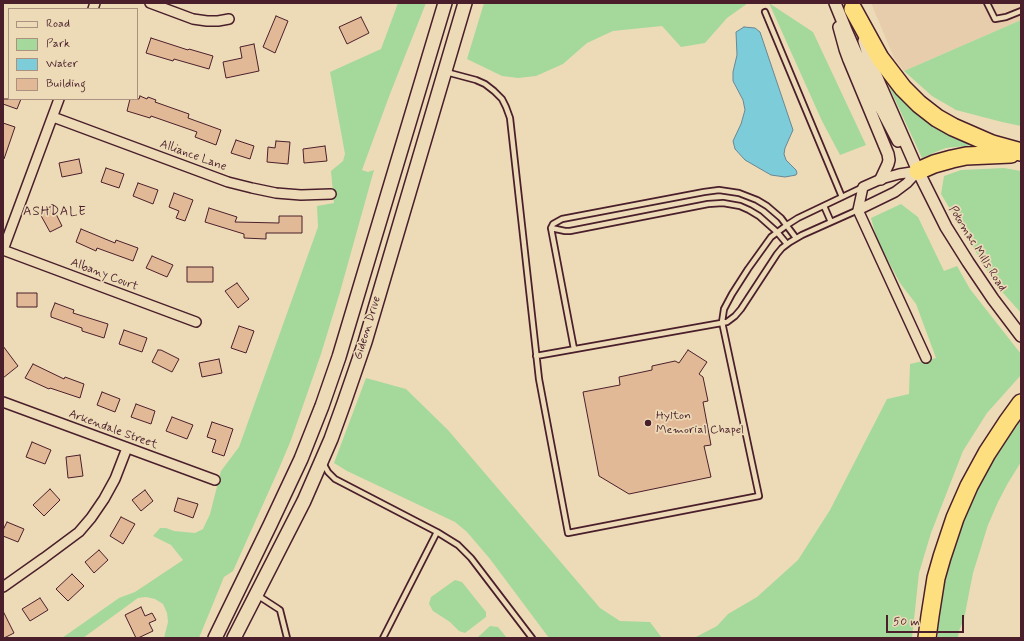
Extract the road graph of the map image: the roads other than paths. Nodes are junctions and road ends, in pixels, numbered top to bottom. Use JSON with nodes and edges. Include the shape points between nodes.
{"nodes":[{"id":1,"x":150,"y":3,"type":"edge"},
{"id":2,"x":444,"y":3,"type":"edge"},
{"id":3,"x":465,"y":3,"type":"edge"},
{"id":4,"x":834,"y":3,"type":"edge"},
{"id":5,"x":987,"y":3,"type":"edge"},
{"id":6,"x":852,"y":6,"type":"edge"},
{"id":7,"x":1021,"y":11,"type":"edge"},
{"id":8,"x":765,"y":12,"type":"dead end"},
{"id":9,"x":228,"y":19,"type":"dead end"},
{"id":10,"x":425,"y":66,"type":"junction"},
{"id":11,"x":444,"y":72,"type":"junction"},
{"id":12,"x":59,"y":100,"type":"edge"},
{"id":13,"x":53,"y":117,"type":"junction"},
{"id":14,"x":1021,"y":152,"type":"edge"},
{"id":15,"x":918,"y":171,"type":"junction"},
{"id":16,"x":881,"y":179,"type":"junction"},
{"id":17,"x":863,"y":187,"type":"junction"},
{"id":18,"x":331,"y":194,"type":"dead end"},
{"id":19,"x":842,"y":197,"type":"junction"},
{"id":20,"x":824,"y":206,"type":"junction"},
{"id":21,"x":858,"y":210,"type":"junction"},
{"id":22,"x":831,"y":222,"type":"junction"},
{"id":23,"x":787,"y":225,"type":"junction"},
{"id":24,"x":551,"y":228,"type":"junction"},
{"id":25,"x":777,"y":232,"type":"junction"},
{"id":26,"x":796,"y":238,"type":"junction"},
{"id":27,"x":787,"y":244,"type":"junction"},
{"id":28,"x":3,"y":250,"type":"edge"},
{"id":29,"x":196,"y":322,"type":"dead end"},
{"id":30,"x":722,"y":322,"type":"junction"},
{"id":31,"x":1021,"y":336,"type":"edge"},
{"id":32,"x":574,"y":349,"type":"junction"},
{"id":33,"x":536,"y":356,"type":"junction"},
{"id":34,"x":926,"y":358,"type":"dead end"},
{"id":35,"x":3,"y":402,"type":"edge"},
{"id":36,"x":1021,"y":403,"type":"edge"},
{"id":37,"x":127,"y":448,"type":"junction"},
{"id":38,"x":322,"y":460,"type":"junction"},
{"id":39,"x":215,"y":480,"type":"dead end"},
{"id":40,"x":437,"y":532,"type":"junction"},
{"id":41,"x":3,"y":587,"type":"edge"},
{"id":42,"x":257,"y":595,"type":"junction"},
{"id":43,"x":223,"y":636,"type":"edge"},
{"id":44,"x":287,"y":638,"type":"edge"},
{"id":45,"x":383,"y":638,"type":"edge"},
{"id":46,"x":532,"y":638,"type":"edge"},
{"id":47,"x":927,"y":638,"type":"edge"}],
"edges":[{"from":1,"to":9,"type":"street","via":[[193,19]]},
{"from":2,"to":10,"type":"main road","name":"Gideon Drive"},
{"from":3,"to":11,"type":"main road","name":"Gideon Drive"},
{"from":4,"to":15,"type":"street","name":"Potomac Mills Road","via":[[875,97],[894,135]]},
{"from":4,"to":16,"type":"street","via":[[844,49],[888,154],[888,164]]},
{"from":5,"to":7,"type":"lane","via":[[995,19]]},
{"from":6,"to":14,"type":"highway","via":[[880,58],[919,104],[953,128],[992,144]]},
{"from":6,"to":15,"type":"street","name":"Potomac Mills Road","via":[[871,64]]},
{"from":8,"to":19,"type":"lane"},
{"from":10,"to":11,"type":"main road"},
{"from":10,"to":43,"type":"main road","name":"Gideon Drive","via":[[339,357],[322,406]]},
{"from":11,"to":33,"type":"lane","via":[[485,84],[502,99],[510,118]]},
{"from":11,"to":38,"type":"main road","name":"Gideon Drive","via":[[365,342]]},
{"from":12,"to":13,"type":"street"},
{"from":13,"to":18,"type":"street","name":"Alliance Lane","via":[[228,182],[276,193]]},
{"from":13,"to":28,"type":"street"},
{"from":14,"to":15,"type":"highway","via":[[966,156]]},
{"from":15,"to":16,"type":"street"},
{"from":15,"to":21,"type":"street","via":[[895,192]]},
{"from":15,"to":31,"type":"street","name":"Potomac Mills Road","via":[[946,227],[993,299]]},
{"from":16,"to":17,"type":"street"},
{"from":17,"to":19,"type":"lane"},
{"from":17,"to":21,"type":"street"},
{"from":19,"to":20,"type":"lane"},
{"from":20,"to":22,"type":"lane"},
{"from":20,"to":23,"type":"lane"},
{"from":21,"to":22,"type":"lane"},
{"from":21,"to":34,"type":"street"},
{"from":22,"to":26,"type":"lane"},
{"from":23,"to":24,"type":"lane","via":[[776,213],[757,200],[739,193],[719,190],[562,219]]},
{"from":23,"to":25,"type":"lane"},
{"from":23,"to":26,"type":"lane"},
{"from":24,"to":25,"type":"lane","via":[[570,231],[723,203],[750,210]]},
{"from":24,"to":32,"type":"lane"},
{"from":25,"to":27,"type":"lane"},
{"from":25,"to":30,"type":"lane","via":[[732,294],[724,309]]},
{"from":26,"to":27,"type":"lane"},
{"from":27,"to":30,"type":"lane","via":[[777,254],[741,309],[735,316]]},
{"from":28,"to":29,"type":"street","name":"Albany Court"},
{"from":30,"to":32,"type":"lane"},
{"from":30,"to":33,"type":"lane","via":[[760,496],[576,532],[568,533]]},
{"from":32,"to":33,"type":"lane"},
{"from":35,"to":37,"type":"street","name":"Arkendale Street"},
{"from":36,"to":47,"type":"highway","via":[[987,453],[955,518],[936,578]]},
{"from":37,"to":39,"type":"street","name":"Arkendale Street"},
{"from":37,"to":41,"type":"street","via":[[104,499],[79,532]]},
{"from":38,"to":40,"type":"lane","via":[[332,476]]},
{"from":38,"to":42,"type":"main road","name":"Gideon Drive"},
{"from":40,"to":45,"type":"lane"},
{"from":40,"to":46,"type":"lane","via":[[458,545],[471,558]]},
{"from":42,"to":43,"type":"main road","name":"Gideon Drive"},
{"from":42,"to":44,"type":"lane","via":[[280,610]]}]}
